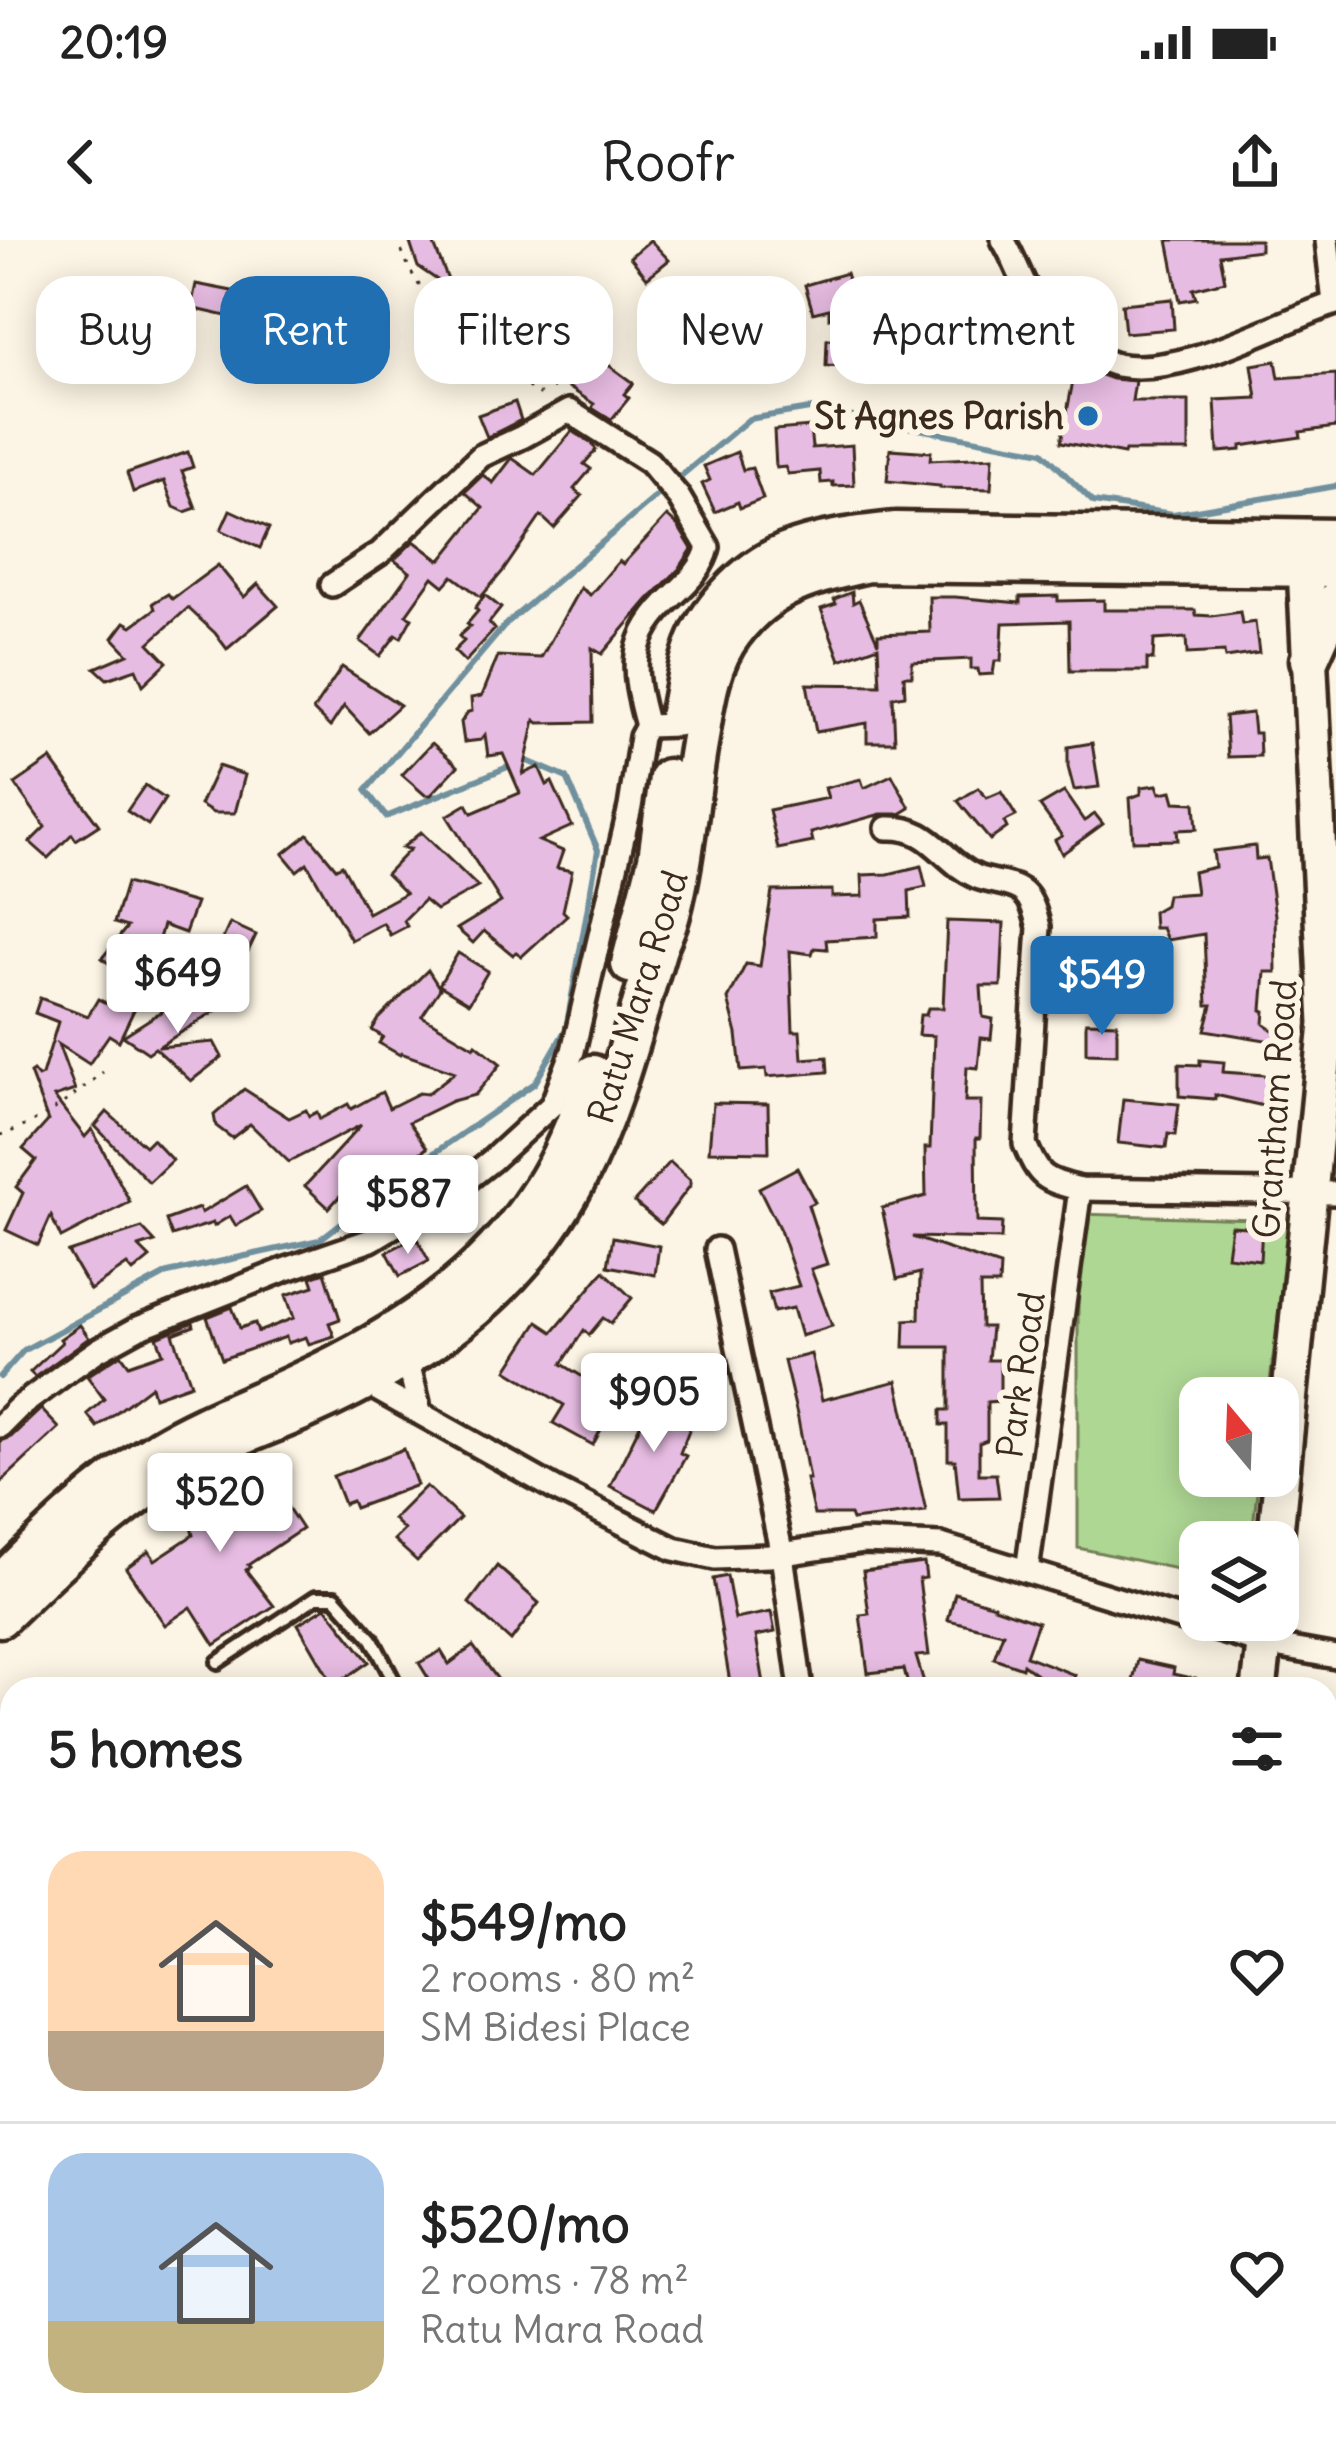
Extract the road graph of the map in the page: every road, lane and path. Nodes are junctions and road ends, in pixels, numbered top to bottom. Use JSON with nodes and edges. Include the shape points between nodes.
{"nodes":[{"id":1,"x":398,"y":240,"type":"edge"},
{"id":2,"x":1003,"y":240,"type":"edge"},
{"id":3,"x":1327,"y":240,"type":"edge"},
{"id":4,"x":1335,"y":303,"type":"edge"},
{"id":5,"x":569,"y":410,"type":"junction"},
{"id":6,"x":1320,"y":553,"type":"edge"},
{"id":7,"x":332,"y":585,"type":"dead end"},
{"id":8,"x":1336,"y":600,"type":"edge"},
{"id":9,"x":1309,"y":660,"type":"junction"},
{"id":10,"x":662,"y":726,"type":"junction"},
{"id":11,"x":887,"y":828,"type":"dead end"},
{"id":12,"x":103,"y":1072,"type":"dead end"},
{"id":13,"x":0,"y":1135,"type":"edge"},
{"id":14,"x":1080,"y":1189,"type":"junction"},
{"id":15,"x":1323,"y":1193,"type":"edge"},
{"id":16,"x":717,"y":1249,"type":"dead end"},
{"id":17,"x":407,"y":1358,"type":"junction"},
{"id":18,"x":364,"y":1382,"type":"junction"},
{"id":19,"x":416,"y":1411,"type":"junction"},
{"id":20,"x":0,"y":1426,"type":"edge"},
{"id":21,"x":1278,"y":1521,"type":"edge"},
{"id":22,"x":782,"y":1555,"type":"junction"},
{"id":23,"x":1028,"y":1570,"type":"junction"},
{"id":24,"x":0,"y":1584,"type":"edge"},
{"id":25,"x":1179,"y":1610,"type":"edge"},
{"id":26,"x":0,"y":1618,"type":"edge"},
{"id":27,"x":1264,"y":1641,"type":"edge"},
{"id":28,"x":1291,"y":1641,"type":"edge"},
{"id":29,"x":1336,"y":1657,"type":"edge"},
{"id":30,"x":218,"y":1662,"type":"dead end"},
{"id":31,"x":392,"y":1677,"type":"edge"},
{"id":32,"x":799,"y":1677,"type":"edge"},
{"id":33,"x":1260,"y":1677,"type":"edge"}],
"edges":[{"from":1,"to":5,"type":"path","via":[[456,346]]},
{"from":2,"to":4,"type":"street","via":[[1034,303],[1113,364],[1191,359]]},
{"from":3,"to":4,"type":"street"},
{"from":5,"to":7,"type":"street","via":[[481,455],[380,553]]},
{"from":5,"to":10,"type":"street","via":[[649,462],[708,547],[636,646],[636,688]]},
{"from":6,"to":9,"type":"main road","name":"Grantham Road"},
{"from":6,"to":10,"type":"highway","name":"Ratu Mara Road","via":[[896,531],[846,537],[783,554],[746,578],[707,620]]},
{"from":6,"to":17,"type":"highway","name":"Ratu Mara Road","via":[[868,563],[773,593],[716,663],[671,914],[577,1179],[517,1269]]},
{"from":8,"to":9,"type":"highway"},
{"from":9,"to":15,"type":"main road","name":"Grantham Road","via":[[1327,1024]]},
{"from":10,"to":20,"type":"street","via":[[641,737],[573,1051],[552,1105],[454,1190],[370,1240],[138,1328]]},
{"from":10,"to":24,"type":"highway","name":"Ratu Mara Road","via":[[657,859],[622,992],[562,1150],[493,1254],[388,1334],[135,1465]]},
{"from":11,"to":14,"type":"street","via":[[922,834],[961,868],[1019,889],[1031,902],[1039,926],[1024,1144],[1049,1181]]},
{"from":12,"to":13,"type":"path","via":[[24,1129]]},
{"from":14,"to":15,"type":"street"},
{"from":14,"to":23,"type":"street","name":"Park Road"},
{"from":15,"to":21,"type":"main road","name":"Grantham Road"},
{"from":16,"to":22,"type":"street"},
{"from":17,"to":18,"type":"highway","name":"Ratu Mara Road"},
{"from":17,"to":19,"type":"street"},
{"from":18,"to":19,"type":"street"},
{"from":18,"to":26,"type":"highway","name":"Ratu Mara Road","via":[[225,1442],[150,1486]]},
{"from":19,"to":22,"type":"street","via":[[674,1549],[716,1558]]},
{"from":22,"to":23,"type":"street","via":[[918,1542]]},
{"from":22,"to":32,"type":"street"},
{"from":23,"to":25,"type":"street"},
{"from":27,"to":33,"type":"main road"},
{"from":28,"to":29,"type":"street"},
{"from":30,"to":31,"type":"lane","via":[[316,1597],[335,1597]]}]}
